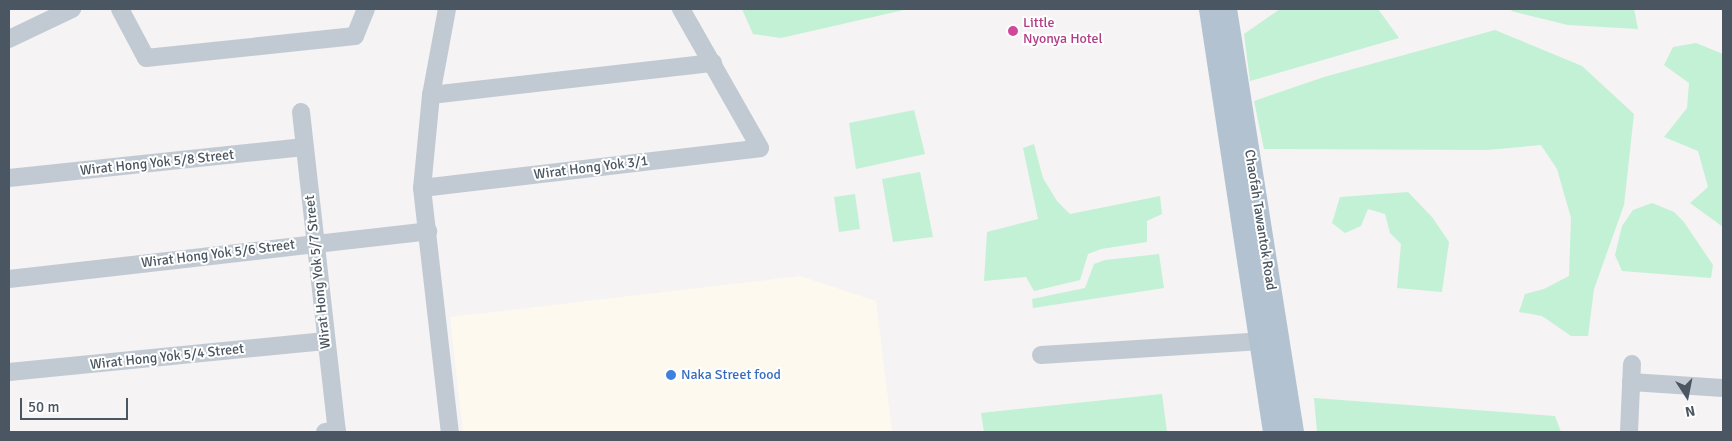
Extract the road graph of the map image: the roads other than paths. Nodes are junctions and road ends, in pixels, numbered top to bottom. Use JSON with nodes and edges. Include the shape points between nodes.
{"nodes":[{"id":1,"x":72,"y":9,"type":"edge"},
{"id":2,"x":120,"y":9,"type":"edge"},
{"id":3,"x":366,"y":9,"type":"edge"},
{"id":4,"x":447,"y":9,"type":"edge"},
{"id":5,"x":681,"y":9,"type":"edge"},
{"id":6,"x":1210,"y":9,"type":"edge"},
{"id":7,"x":1226,"y":9,"type":"edge"},
{"id":8,"x":9,"y":39,"type":"edge"},
{"id":9,"x":713,"y":63,"type":"junction"},
{"id":10,"x":431,"y":95,"type":"junction"},
{"id":11,"x":301,"y":112,"type":"dead end"},
{"id":12,"x":304,"y":147,"type":"junction"},
{"id":13,"x":9,"y":178,"type":"edge"},
{"id":14,"x":422,"y":188,"type":"junction"},
{"id":15,"x":428,"y":231,"type":"junction"},
{"id":16,"x":315,"y":243,"type":"junction"},
{"id":17,"x":9,"y":279,"type":"edge"},
{"id":18,"x":325,"y":341,"type":"junction"},
{"id":19,"x":1262,"y":341,"type":"junction"},
{"id":20,"x":1041,"y":355,"type":"dead end"},
{"id":21,"x":1632,"y":364,"type":"dead end"},
{"id":22,"x":9,"y":372,"type":"edge"},
{"id":23,"x":1631,"y":382,"type":"junction"},
{"id":24,"x":1723,"y":388,"type":"edge"},
{"id":25,"x":325,"y":432,"type":"edge"},
{"id":26,"x":450,"y":432,"type":"edge"},
{"id":27,"x":1274,"y":432,"type":"edge"},
{"id":28,"x":1293,"y":432,"type":"edge"},
{"id":29,"x":1629,"y":432,"type":"edge"}],
"edges":[{"from":1,"to":8,"type":"street"},
{"from":2,"to":3,"type":"street","via":[[146,58],[355,36]]},
{"from":4,"to":10,"type":"street"},
{"from":5,"to":9,"type":"street"},
{"from":6,"to":19,"type":"main road","name":"Chaofah Tawantok Road"},
{"from":7,"to":28,"type":"main road","name":"Chaofah Tawantok Road"},
{"from":9,"to":10,"type":"street"},
{"from":9,"to":14,"type":"street","name":"Wirat Hong Yok 3/1","via":[[760,148]]},
{"from":10,"to":14,"type":"street"},
{"from":11,"to":12,"type":"street","name":"Wirat Hong Yok 5/7 Street"},
{"from":12,"to":13,"type":"street","name":"Wirat Hong Yok 5/8 Street"},
{"from":12,"to":16,"type":"street","name":"Wirat Hong Yok 5/7 Street"},
{"from":14,"to":15,"type":"street"},
{"from":15,"to":16,"type":"street","name":"Wirat Hong Yok 5/6 Street"},
{"from":15,"to":26,"type":"street"},
{"from":16,"to":17,"type":"street","name":"Wirat Hong Yok 5/6 Street"},
{"from":16,"to":18,"type":"street","name":"Wirat Hong Yok 5/7 Street"},
{"from":18,"to":22,"type":"street","name":"Wirat Hong Yok 5/4 Street"},
{"from":18,"to":25,"type":"street","name":"Wirat Hong Yok 5/7 Street","via":[[337,431]]},
{"from":19,"to":20,"type":"street"},
{"from":19,"to":27,"type":"main road","name":"Chaofah Tawantok Road"},
{"from":21,"to":23,"type":"street"},
{"from":23,"to":24,"type":"street"},
{"from":23,"to":29,"type":"street"}]}
